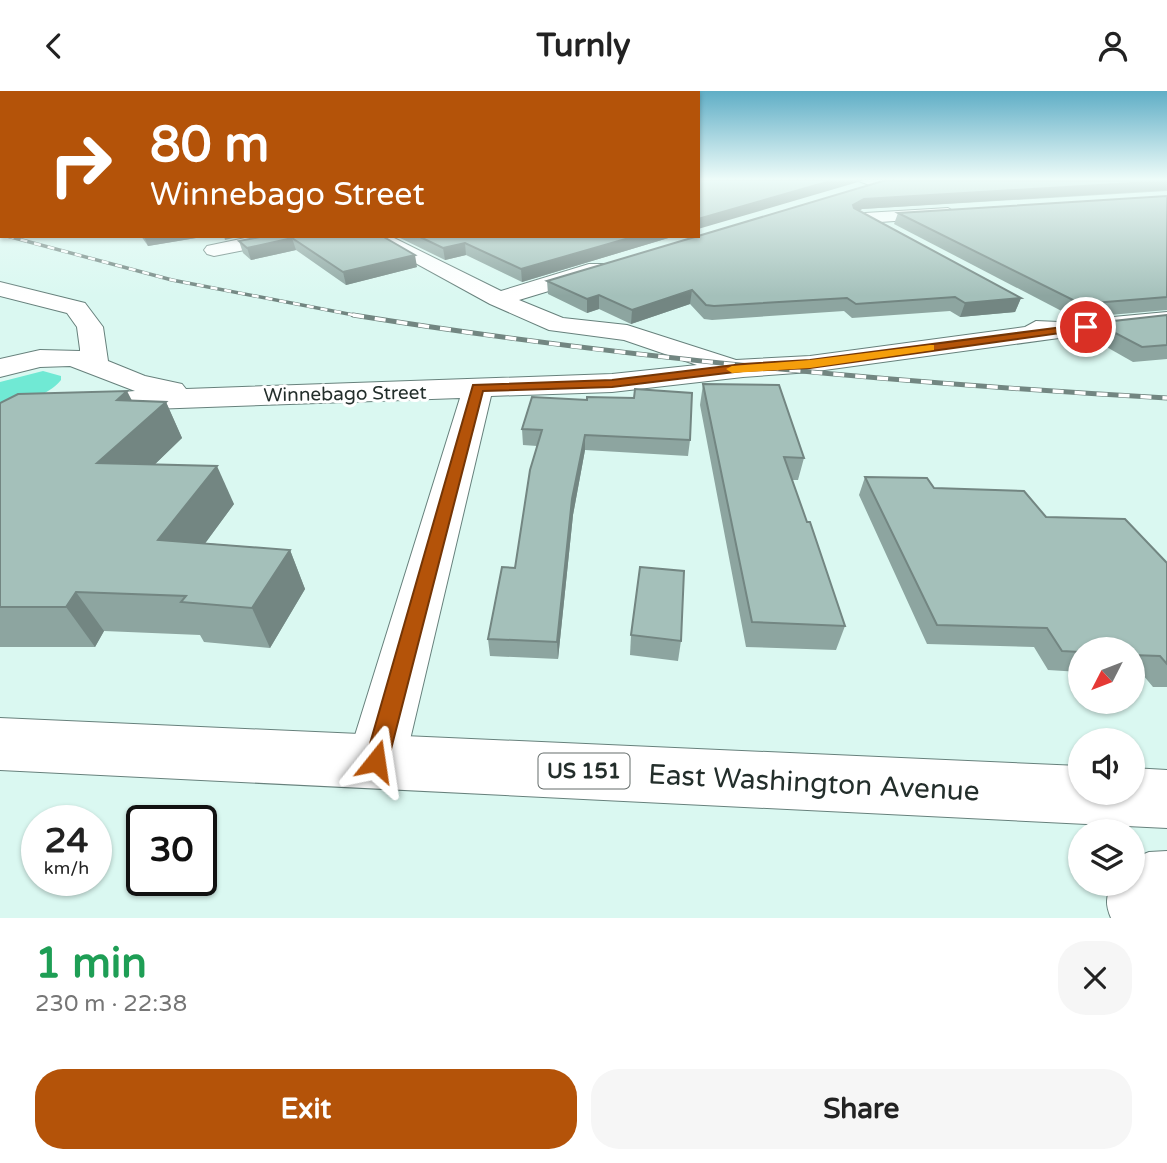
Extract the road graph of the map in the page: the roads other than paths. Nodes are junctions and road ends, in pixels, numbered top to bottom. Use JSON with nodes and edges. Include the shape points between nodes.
{"nodes":[{"id":1,"x":885,"y":219,"type":"edge"},
{"id":2,"x":899,"y":237,"type":"edge"},
{"id":3,"x":276,"y":238,"type":"edge"},
{"id":4,"x":379,"y":238,"type":"edge"},
{"id":5,"x":214,"y":250,"type":"dead end"},
{"id":6,"x":618,"y":263,"type":"edge"},
{"id":7,"x":0,"y":289,"type":"edge"},
{"id":8,"x":498,"y":299,"type":"junction"},
{"id":9,"x":1027,"y":306,"type":"dead end"},
{"id":10,"x":1167,"y":319,"type":"edge"},
{"id":11,"x":52,"y":321,"type":"junction"},
{"id":12,"x":1065,"y":329,"type":"junction"},
{"id":13,"x":695,"y":356,"type":"junction"},
{"id":14,"x":11,"y":365,"type":"edge"},
{"id":15,"x":95,"y":366,"type":"junction"},
{"id":16,"x":743,"y":368,"type":"junction"},
{"id":17,"x":478,"y":388,"type":"junction"},
{"id":18,"x":212,"y":396,"type":"junction"},
{"id":19,"x":0,"y":744,"type":"edge"},
{"id":20,"x":376,"y":761,"type":"junction"},
{"id":21,"x":1167,"y":799,"type":"edge"},
{"id":22,"x":1167,"y":884,"type":"edge"},
{"id":23,"x":1145,"y":918,"type":"edge"}],
"edges":[{"from":1,"to":2,"type":"street"},
{"from":3,"to":5,"type":"street"},
{"from":4,"to":8,"type":"street"},
{"from":6,"to":8,"type":"street"},
{"from":7,"to":11,"type":"street"},
{"from":8,"to":13,"type":"street","via":[[558,325],[627,333]]},
{"from":9,"to":12,"type":"street"},
{"from":10,"to":12,"type":"street","name":"Winnebago Street"},
{"from":11,"to":14,"type":"street","via":[[40,353]]},
{"from":11,"to":15,"type":"street","via":[[76,309],[87,316]]},
{"from":12,"to":13,"type":"street","name":"Winnebago Street","via":[[1014,329]]},
{"from":12,"to":16,"type":"street","name":"Winnebago Street","via":[[810,364]]},
{"from":13,"to":16,"type":"street"},
{"from":13,"to":17,"type":"street","name":"Winnebago Street","via":[[516,376]]},
{"from":14,"to":15,"type":"street","name":"Winnebago Street","via":[[67,357]]},
{"from":15,"to":18,"type":"street","name":"Winnebago Street","via":[[158,389]]},
{"from":15,"to":18,"type":"street","name":"Winnebago Street","via":[[97,376],[67,403]]},
{"from":16,"to":17,"type":"street","name":"Winnebago Street","via":[[612,383]]},
{"from":17,"to":18,"type":"street","name":"Winnebago Street"},
{"from":17,"to":20,"type":"street"},
{"from":19,"to":20,"type":"street","name":"East Washington Avenue","number":"US 151"},
{"from":20,"to":21,"type":"street","name":"East Washington Avenue","number":"US 151"},
{"from":22,"to":23,"type":"street","via":[[1149,885],[1142,891],[1139,904]]}]}
